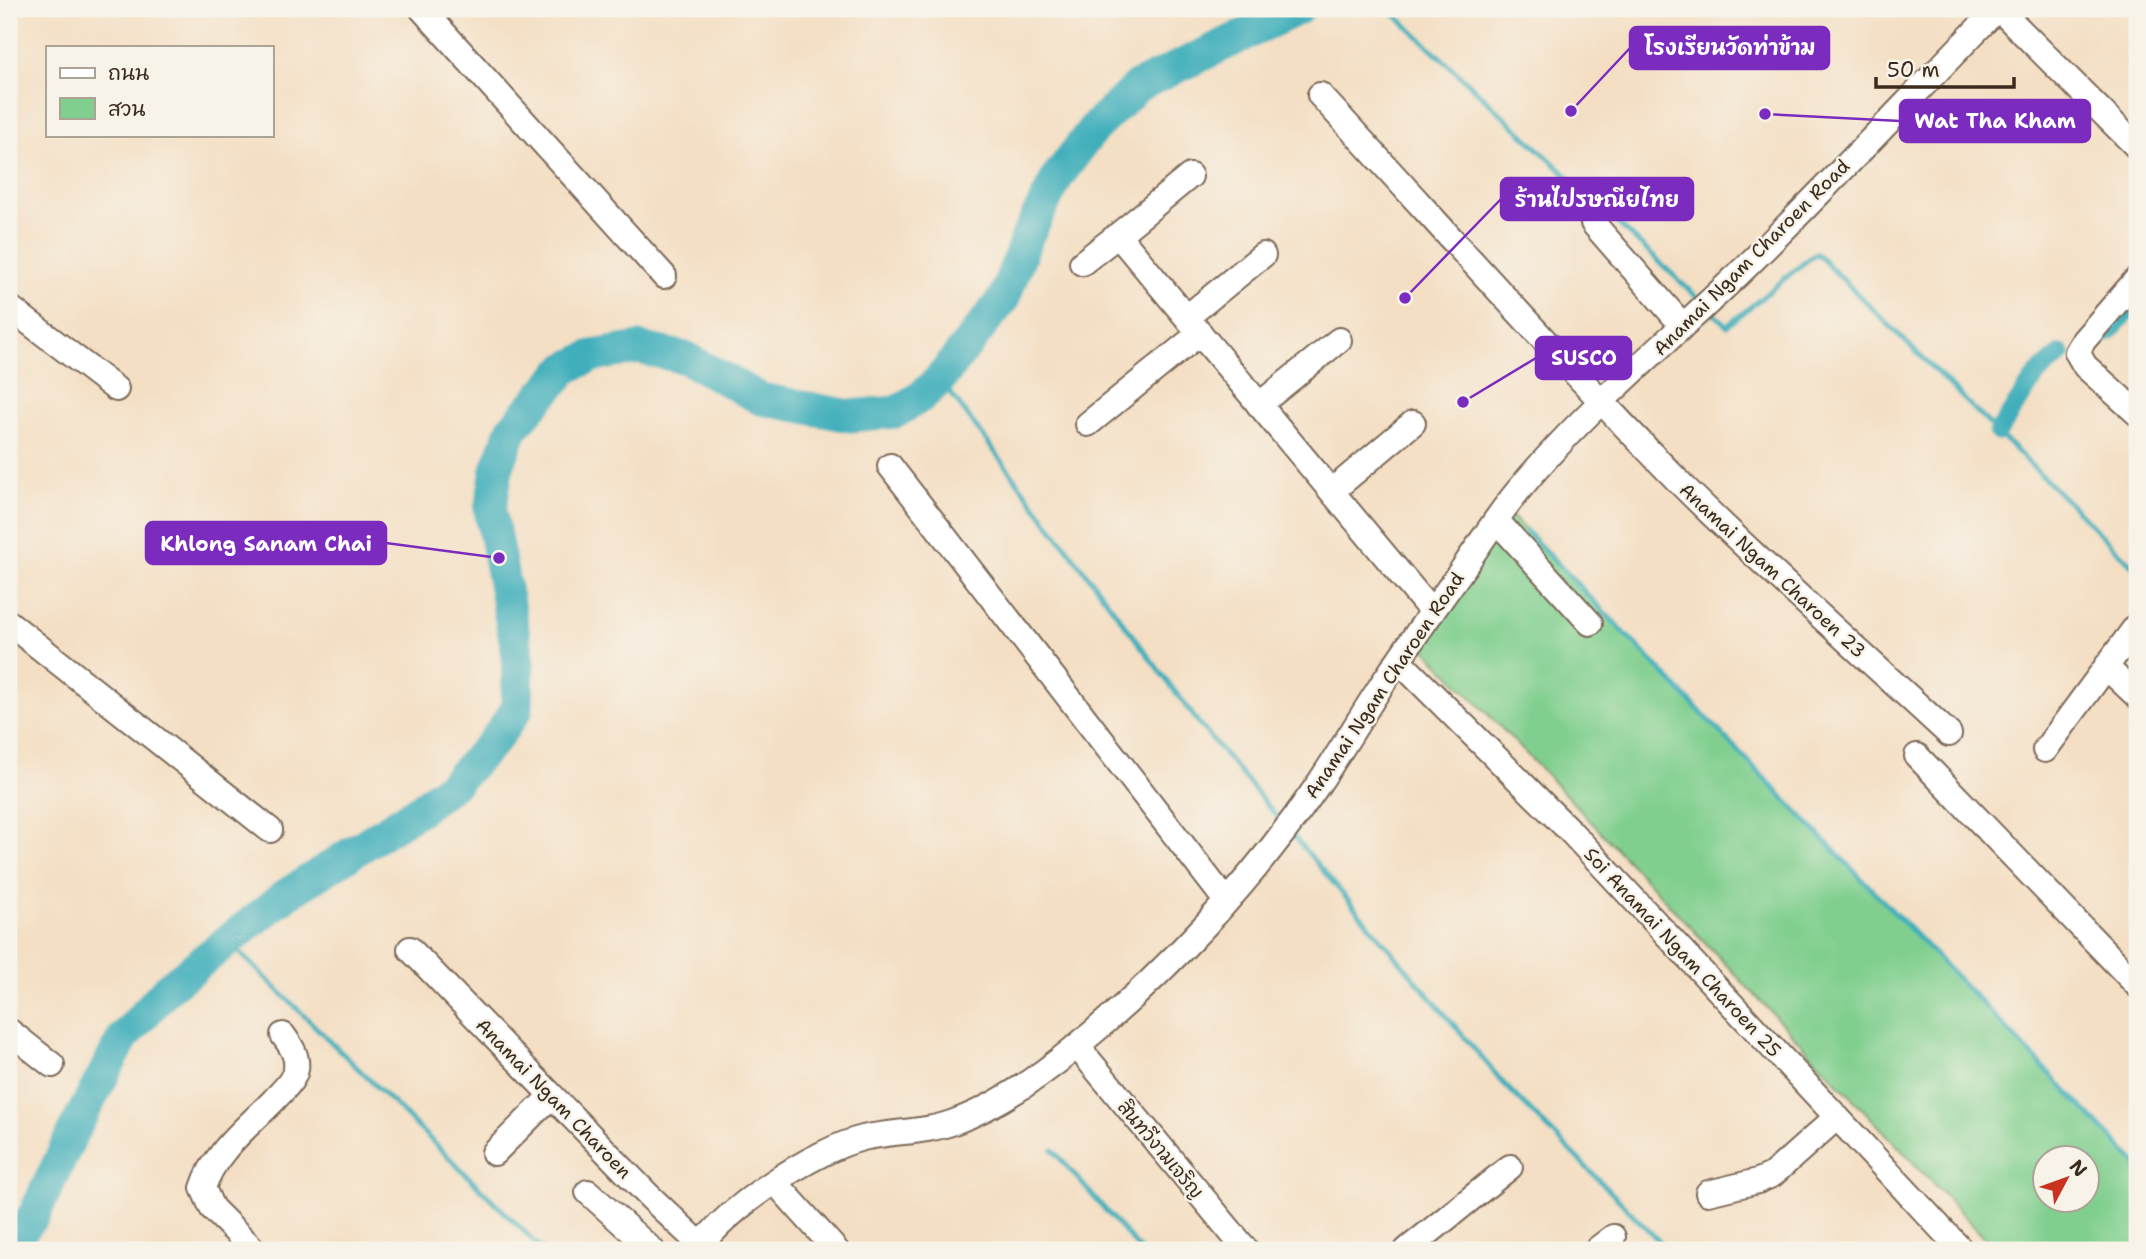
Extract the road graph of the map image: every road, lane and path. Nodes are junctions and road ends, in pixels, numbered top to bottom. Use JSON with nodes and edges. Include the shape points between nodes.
{"nodes":[{"id":1,"x":422,"y":9,"type":"edge"},
{"id":2,"x":1998,"y":9,"type":"edge"},
{"id":3,"x":1320,"y":95,"type":"dead end"},
{"id":4,"x":2137,"y":146,"type":"edge"},
{"id":5,"x":1190,"y":176,"type":"dead end"},
{"id":6,"x":1593,"y":223,"type":"dead end"},
{"id":7,"x":1118,"y":235,"type":"junction"},
{"id":8,"x":1262,"y":255,"type":"dead end"},
{"id":9,"x":1082,"y":263,"type":"dead end"},
{"id":10,"x":664,"y":276,"type":"dead end"},
{"id":11,"x":2137,"y":279,"type":"edge"},
{"id":12,"x":9,"y":307,"type":"edge"},
{"id":13,"x":1698,"y":312,"type":"junction"},
{"id":14,"x":1193,"y":325,"type":"junction"},
{"id":15,"x":1339,"y":340,"type":"dead end"},
{"id":16,"x":116,"y":389,"type":"dead end"},
{"id":17,"x":1602,"y":402,"type":"junction"},
{"id":18,"x":1259,"y":405,"type":"junction"},
{"id":19,"x":2137,"y":412,"type":"edge"},
{"id":20,"x":1413,"y":423,"type":"dead end"},
{"id":21,"x":1088,"y":424,"type":"dead end"},
{"id":22,"x":890,"y":466,"type":"dead end"},
{"id":23,"x":1332,"y":491,"type":"junction"},
{"id":24,"x":1496,"y":520,"type":"junction"},
{"id":25,"x":1432,"y":612,"type":"junction"},
{"id":26,"x":9,"y":623,"type":"edge"},
{"id":27,"x":1590,"y":623,"type":"dead end"},
{"id":28,"x":2137,"y":625,"type":"edge"},
{"id":29,"x":1399,"y":661,"type":"junction"},
{"id":30,"x":2106,"y":667,"type":"junction"},
{"id":31,"x":2137,"y":696,"type":"edge"},
{"id":32,"x":1950,"y":734,"type":"dead end"},
{"id":33,"x":2045,"y":750,"type":"dead end"},
{"id":34,"x":1917,"y":756,"type":"dead end"},
{"id":35,"x":270,"y":830,"type":"dead end"},
{"id":36,"x":1226,"y":901,"type":"junction"},
{"id":37,"x":410,"y":949,"type":"dead end"},
{"id":38,"x":2137,"y":985,"type":"edge"},
{"id":39,"x":9,"y":1031,"type":"edge"},
{"id":40,"x":283,"y":1035,"type":"dead end"},
{"id":41,"x":1077,"y":1046,"type":"junction"},
{"id":42,"x":52,"y":1065,"type":"dead end"},
{"id":43,"x":551,"y":1096,"type":"junction"},
{"id":44,"x":1837,"y":1117,"type":"junction"},
{"id":45,"x":494,"y":1153,"type":"dead end"},
{"id":46,"x":1510,"y":1167,"type":"dead end"},
{"id":47,"x":775,"y":1182,"type":"junction"},
{"id":48,"x":588,"y":1192,"type":"dead end"},
{"id":49,"x":1708,"y":1193,"type":"dead end"},
{"id":50,"x":702,"y":1248,"type":"edge"},
{"id":51,"x":254,"y":1250,"type":"edge"},
{"id":52,"x":652,"y":1250,"type":"edge"},
{"id":53,"x":836,"y":1250,"type":"edge"},
{"id":54,"x":1246,"y":1250,"type":"edge"},
{"id":55,"x":1408,"y":1250,"type":"edge"},
{"id":56,"x":1961,"y":1250,"type":"edge"}],
"edges":[{"from":1,"to":10,"type":"street"},
{"from":2,"to":4,"type":"street"},
{"from":2,"to":13,"type":"street","name":"Anamai Ngam Charoen Road"},
{"from":3,"to":17,"type":"street","name":"Anamai Ngam Charoen 23"},
{"from":5,"to":7,"type":"street"},
{"from":6,"to":13,"type":"street"},
{"from":7,"to":9,"type":"street"},
{"from":7,"to":14,"type":"street"},
{"from":8,"to":14,"type":"street"},
{"from":11,"to":19,"type":"street","via":[[2077,352],[2085,366]]},
{"from":12,"to":16,"type":"street"},
{"from":13,"to":17,"type":"street","name":"Anamai Ngam Charoen Road"},
{"from":14,"to":18,"type":"street"},
{"from":14,"to":21,"type":"street"},
{"from":15,"to":18,"type":"street"},
{"from":17,"to":24,"type":"street","name":"Anamai Ngam Charoen Road","via":[[1548,456]]},
{"from":17,"to":32,"type":"street","name":"Anamai Ngam Charoen 23","via":[[1759,560]]},
{"from":18,"to":23,"type":"street"},
{"from":20,"to":23,"type":"street"},
{"from":22,"to":36,"type":"street"},
{"from":23,"to":25,"type":"street"},
{"from":24,"to":25,"type":"street","name":"Anamai Ngam Charoen Road"},
{"from":24,"to":27,"type":"street"},
{"from":25,"to":29,"type":"street","name":"Anamai Ngam Charoen Road"},
{"from":26,"to":35,"type":"street"},
{"from":28,"to":30,"type":"street"},
{"from":29,"to":36,"type":"street","name":"Anamai Ngam Charoen Road","via":[[1314,791]]},
{"from":29,"to":44,"type":"street","name":"Soi Anamai Ngam Charoen 25","via":[[1572,833]]},
{"from":30,"to":31,"type":"street"},
{"from":30,"to":33,"type":"street"},
{"from":34,"to":38,"type":"street"},
{"from":36,"to":41,"type":"street","name":"Anamai Ngam Charoen Road"},
{"from":37,"to":43,"type":"street","name":"Anamai Ngam Charoen"},
{"from":39,"to":42,"type":"street"},
{"from":40,"to":51,"type":"street","via":[[295,1052],[296,1070],[287,1086],[218,1158],[203,1188],[212,1208]]},
{"from":41,"to":47,"type":"street","name":"Anamai Ngam Charoen Road","via":[[981,1111],[950,1124],[844,1144]]},
{"from":41,"to":54,"type":"street","name":"สินทวีงามเจริญ"},
{"from":43,"to":45,"type":"street"},
{"from":43,"to":50,"type":"street","name":"Anamai Ngam Charoen"},
{"from":44,"to":49,"type":"street","via":[[1772,1175]]},
{"from":44,"to":56,"type":"street","name":"Soi Anamai Ngam Charoen 25"},
{"from":46,"to":55,"type":"street"},
{"from":47,"to":50,"type":"street","name":"Anamai Ngam Charoen Road","via":[[730,1214]]},
{"from":47,"to":53,"type":"street"},
{"from":48,"to":52,"type":"street"}]}
